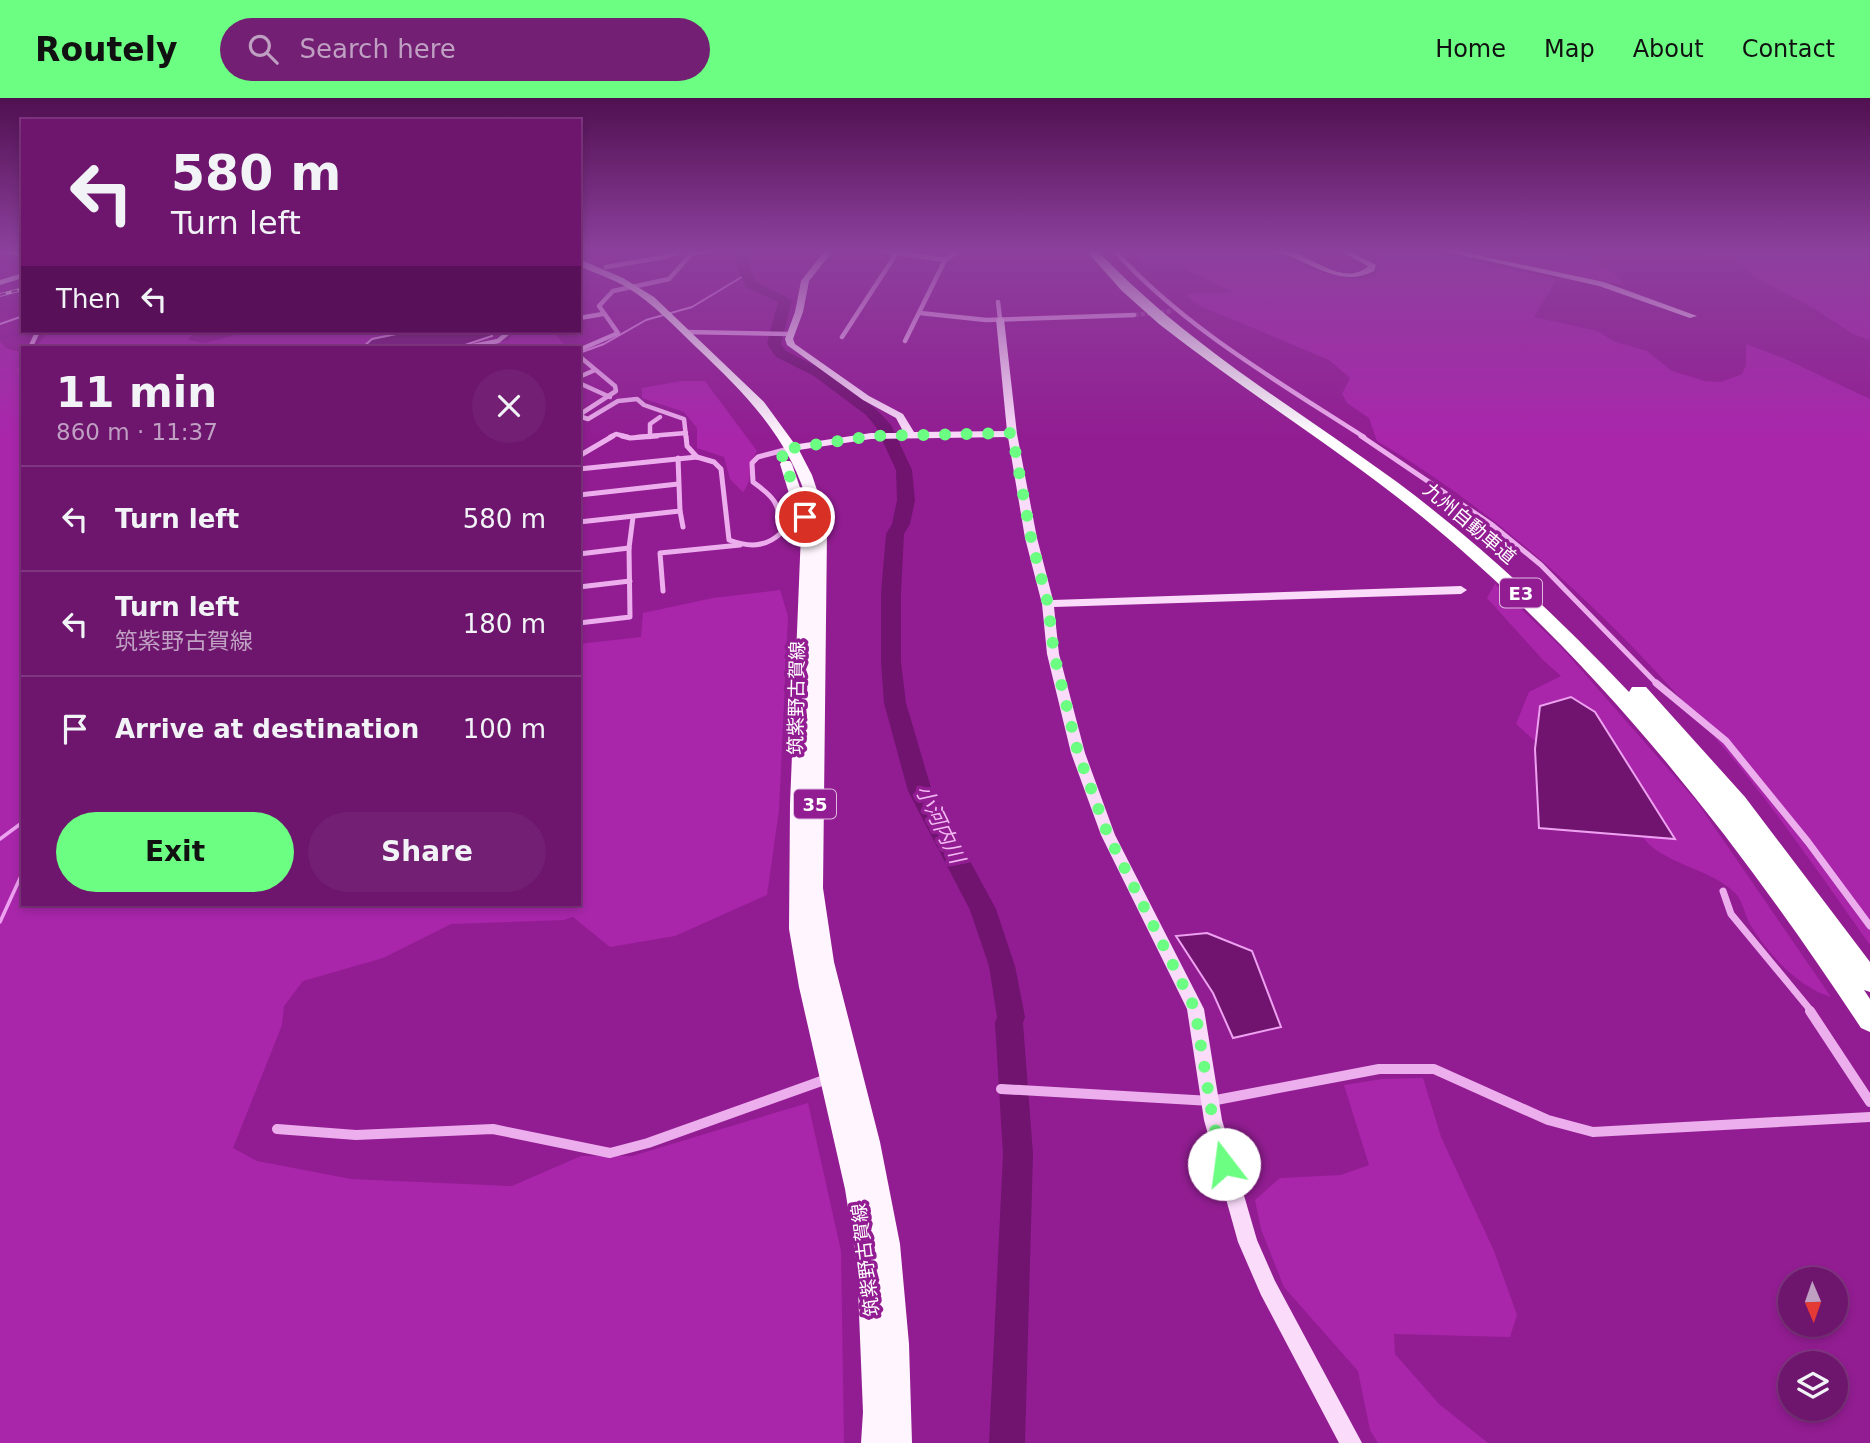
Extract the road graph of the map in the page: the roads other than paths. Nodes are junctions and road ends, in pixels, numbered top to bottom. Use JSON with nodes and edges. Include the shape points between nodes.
{"nodes":[{"id":1,"x":655,"y":312,"type":"edge"},
{"id":2,"x":666,"y":312,"type":"edge"},
{"id":3,"x":799,"y":312,"type":"edge"},
{"id":4,"x":858,"y":312,"type":"edge"},
{"id":5,"x":999,"y":312,"type":"edge"},
{"id":6,"x":1153,"y":312,"type":"tunnel mouth"},
{"id":7,"x":1166,"y":312,"type":"tunnel mouth"},
{"id":8,"x":1183,"y":312,"type":"edge"},
{"id":9,"x":1681,"y":312,"type":"edge"},
{"id":10,"x":920,"y":313,"type":"joint"},
{"id":11,"x":603,"y":314,"type":"joint"},
{"id":12,"x":1134,"y":315,"type":"tunnel mouth"},
{"id":13,"x":1693,"y":316,"type":"dead end"},
{"id":14,"x":581,"y":318,"type":"edge"},
{"id":15,"x":1000,"y":319,"type":"junction"},
{"id":16,"x":687,"y":332,"type":"junction"},
{"id":17,"x":508,"y":333,"type":"edge"},
{"id":18,"x":787,"y":334,"type":"junction"},
{"id":19,"x":842,"y":337,"type":"dead end"},
{"id":20,"x":905,"y":341,"type":"dead end"},
{"id":21,"x":473,"y":346,"type":"edge"},
{"id":22,"x":581,"y":349,"type":"edge"},
{"id":23,"x":581,"y":358,"type":"edge"},
{"id":24,"x":595,"y":370,"type":"junction"},
{"id":25,"x":581,"y":376,"type":"edge"},
{"id":26,"x":581,"y":384,"type":"edge"},
{"id":27,"x":610,"y":397,"type":"junction"},
{"id":28,"x":581,"y":415,"type":"edge"},
{"id":29,"x":581,"y":417,"type":"edge"},
{"id":30,"x":660,"y":417,"type":"dead end"},
{"id":31,"x":686,"y":433,"type":"junction"},
{"id":32,"x":1012,"y":433,"type":"junction"},
{"id":33,"x":906,"y":435,"type":"junction"},
{"id":34,"x":650,"y":437,"type":"junction"},
{"id":35,"x":786,"y":449,"type":"junction"},
{"id":36,"x":581,"y":455,"type":"edge"},
{"id":37,"x":697,"y":457,"type":"junction"},
{"id":38,"x":678,"y":458,"type":"junction"},
{"id":39,"x":581,"y":469,"type":"edge"},
{"id":40,"x":678,"y":484,"type":"junction"},
{"id":41,"x":581,"y":495,"type":"edge"},
{"id":42,"x":680,"y":511,"type":"junction"},
{"id":43,"x":633,"y":517,"type":"junction"},
{"id":44,"x":581,"y":522,"type":"edge"},
{"id":45,"x":682,"y":527,"type":"dead end"},
{"id":46,"x":741,"y":545,"type":"junction"},
{"id":47,"x":629,"y":548,"type":"junction"},
{"id":48,"x":581,"y":554,"type":"edge"},
{"id":49,"x":630,"y":581,"type":"junction"},
{"id":50,"x":581,"y":587,"type":"edge"},
{"id":51,"x":1461,"y":590,"type":"dead end"},
{"id":52,"x":663,"y":591,"type":"dead end"},
{"id":53,"x":1048,"y":604,"type":"junction"},
{"id":54,"x":581,"y":623,"type":"edge"},
{"id":55,"x":1723,"y":891,"type":"dead end"},
{"id":56,"x":1870,"y":926,"type":"edge"},
{"id":57,"x":1870,"y":981,"type":"edge"},
{"id":58,"x":1870,"y":1020,"type":"edge"},
{"id":59,"x":831,"y":1078,"type":"junction"},
{"id":60,"x":1001,"y":1089,"type":"dead end"},
{"id":61,"x":1211,"y":1101,"type":"junction"},
{"id":62,"x":1870,"y":1102,"type":"edge"},
{"id":63,"x":1870,"y":1116,"type":"edge"},
{"id":64,"x":277,"y":1129,"type":"dead end"},
{"id":65,"x":875,"y":1443,"type":"edge"},
{"id":66,"x":898,"y":1443,"type":"edge"},
{"id":67,"x":1351,"y":1443,"type":"edge"}],
"edges":[{"from":1,"to":35,"type":"main road","name":"筑紫野古賀線","number":"35","via":[[740,392]]},
{"from":2,"to":16,"type":"main road","name":"筑紫野古賀線","number":"35"},
{"from":3,"to":18,"type":"street"},
{"from":4,"to":19,"type":"street"},
{"from":5,"to":15,"type":"street"},
{"from":6,"to":58,"type":"highway","name":"九州自動車道","number":"E3","via":[[1426,512],[1562,632],[1636,709],[1751,849]]},
{"from":7,"to":57,"type":"highway","name":"九州自動車道","number":"E3","via":[[1411,488],[1482,543],[1578,629],[1737,803]]},
{"from":8,"to":56,"type":"street","via":[[1223,346],[1492,524],[1541,565],[1658,685],[1726,741]]},
{"from":9,"to":13,"type":"street"},
{"from":10,"to":15,"type":"street"},
{"from":10,"to":20,"type":"street"},
{"from":11,"to":14,"type":"street"},
{"from":11,"to":22,"type":"street","via":[[618,333]]},
{"from":12,"to":15,"type":"street"},
{"from":15,"to":32,"type":"street"},
{"from":16,"to":18,"type":"street"},
{"from":16,"to":35,"type":"main road","name":"筑紫野古賀線","number":"35","via":[[760,402],[778,424]]},
{"from":17,"to":21,"type":"street","via":[[498,341]]},
{"from":18,"to":33,"type":"street","via":[[791,345],[900,416]]},
{"from":23,"to":24,"type":"street"},
{"from":24,"to":25,"type":"street"},
{"from":24,"to":27,"type":"street","via":[[615,386]]},
{"from":26,"to":27,"type":"street"},
{"from":27,"to":28,"type":"street"},
{"from":29,"to":31,"type":"street","via":[[589,419],[618,401],[633,398],[684,419]]},
{"from":30,"to":34,"type":"street","via":[[650,424]]},
{"from":31,"to":34,"type":"street"},
{"from":31,"to":37,"type":"street","via":[[687,446]]},
{"from":32,"to":33,"type":"street"},
{"from":32,"to":53,"type":"street"},
{"from":33,"to":35,"type":"street"},
{"from":34,"to":36,"type":"street","via":[[616,434]]},
{"from":35,"to":46,"type":"street","via":[[752,463],[753,482],[778,504],[781,533],[764,545]]},
{"from":35,"to":59,"type":"main road","name":"筑紫野古賀線","number":"35","via":[[808,533],[799,929]]},
{"from":35,"to":66,"type":"main road","name":"筑紫野古賀線","number":"35","via":[[815,505],[820,532],[816,928],[877,1181],[899,1384]]},
{"from":37,"to":38,"type":"street"},
{"from":37,"to":46,"type":"street","via":[[722,469],[729,540]]},
{"from":38,"to":39,"type":"street"},
{"from":38,"to":40,"type":"street"},
{"from":40,"to":41,"type":"street"},
{"from":40,"to":42,"type":"street"},
{"from":42,"to":43,"type":"street"},
{"from":42,"to":45,"type":"street"},
{"from":43,"to":44,"type":"street"},
{"from":43,"to":47,"type":"street"},
{"from":46,"to":52,"type":"street","via":[[660,553]]},
{"from":47,"to":48,"type":"street"},
{"from":47,"to":49,"type":"street"},
{"from":49,"to":50,"type":"street"},
{"from":49,"to":54,"type":"street","via":[[630,617]]},
{"from":51,"to":53,"type":"street"},
{"from":53,"to":61,"type":"street","via":[[1054,654],[1078,753],[1108,835],[1195,1009]]},
{"from":55,"to":62,"type":"street","via":[[1731,914],[1822,1026]]},
{"from":59,"to":64,"type":"street","via":[[610,1153],[493,1129],[356,1135]]},
{"from":59,"to":65,"type":"main road","name":"筑紫野古賀線","number":"35","via":[[870,1265]]},
{"from":60,"to":61,"type":"street"},
{"from":61,"to":63,"type":"street","via":[[1380,1069],[1434,1069],[1548,1120],[1593,1132]]},
{"from":61,"to":67,"type":"street","via":[[1226,1172],[1248,1242]]}]}
